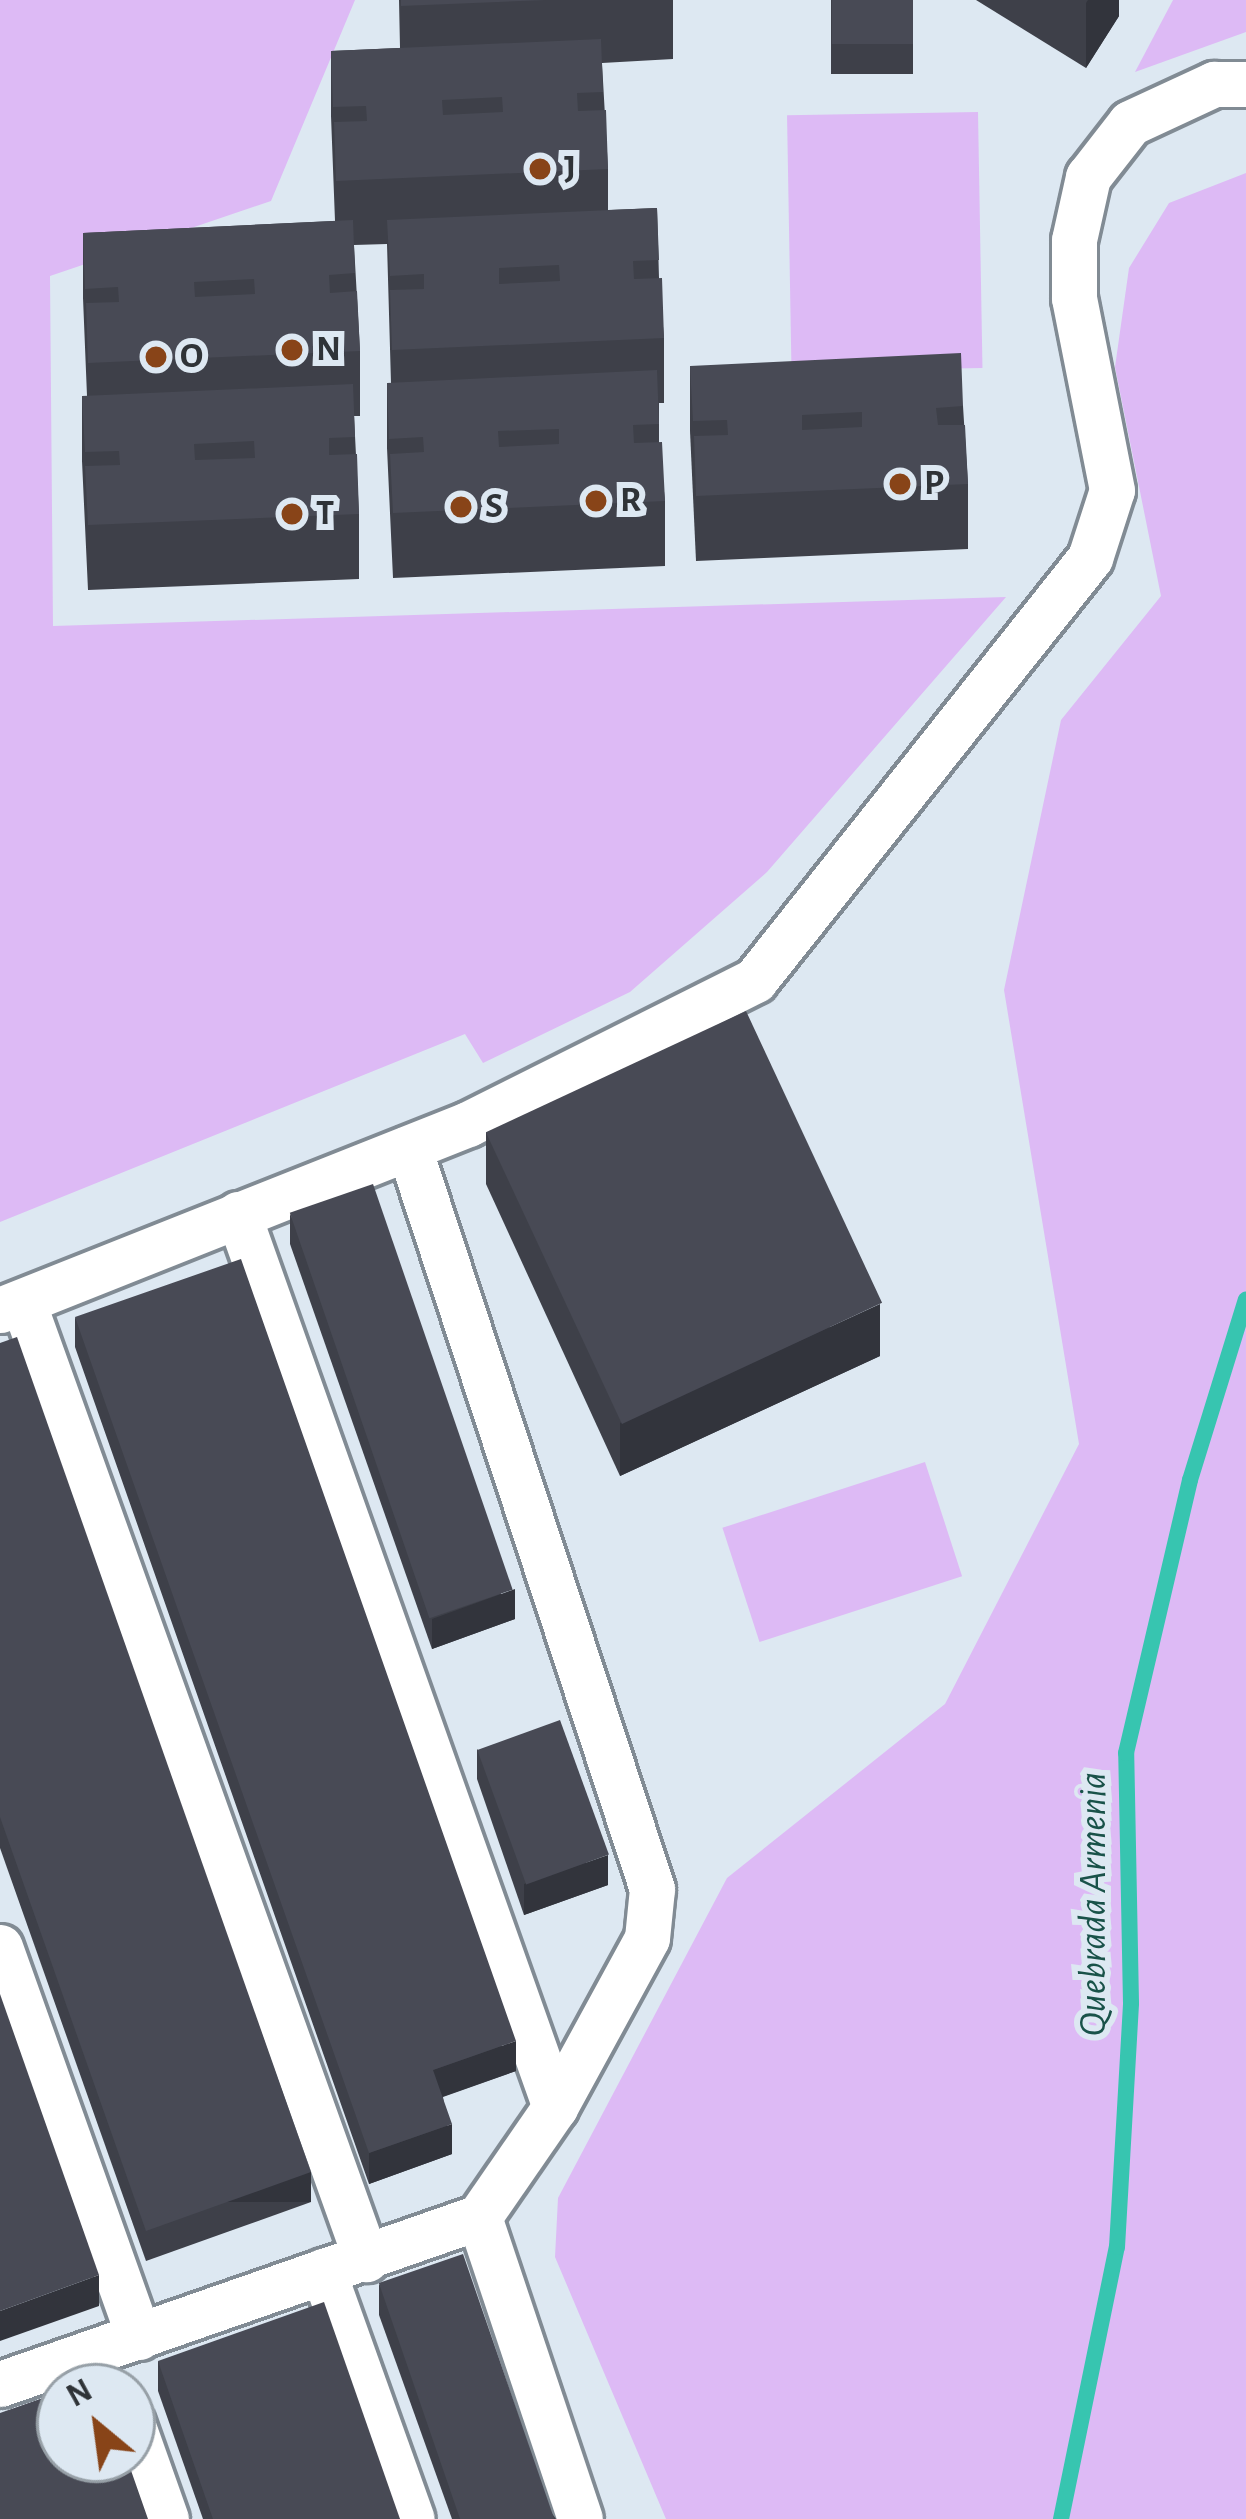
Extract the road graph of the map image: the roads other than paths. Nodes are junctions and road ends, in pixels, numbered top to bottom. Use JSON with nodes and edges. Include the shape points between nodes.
{"nodes":[{"id":1,"x":1246,"y":84,"type":"edge"},
{"id":2,"x":409,"y":1148,"type":"junction"},
{"id":3,"x":238,"y":1214,"type":"junction"},
{"id":4,"x":11,"y":1306,"type":"edge"},
{"id":5,"x":0,"y":1947,"type":"edge"},
{"id":6,"x":555,"y":2108,"type":"junction"},
{"id":7,"x":479,"y":2217,"type":"junction"},
{"id":8,"x":345,"y":2265,"type":"junction"},
{"id":9,"x":121,"y":2357,"type":"edge"},
{"id":10,"x":0,"y":2384,"type":"edge"},
{"id":11,"x":153,"y":2483,"type":"edge"},
{"id":12,"x":166,"y":2519,"type":"edge"},
{"id":13,"x":412,"y":2519,"type":"edge"},
{"id":14,"x":580,"y":2519,"type":"edge"}],
"edges":[{"from":1,"to":2,"type":"street","via":[[1214,84],[1130,123],[1088,177],[1074,240],[1074,298],[1112,490],[1090,558],[755,980],[616,1056]]},
{"from":2,"to":3,"type":"street"},
{"from":2,"to":6,"type":"street","via":[[652,1889],[647,1938]]},
{"from":3,"to":4,"type":"street"},
{"from":3,"to":6,"type":"street"},
{"from":4,"to":8,"type":"street"},
{"from":5,"to":9,"type":"street"},
{"from":6,"to":7,"type":"street"},
{"from":7,"to":8,"type":"street"},
{"from":7,"to":14,"type":"street"},
{"from":8,"to":9,"type":"street"},
{"from":8,"to":13,"type":"street"},
{"from":9,"to":10,"type":"street"},
{"from":11,"to":12,"type":"street"}]}
